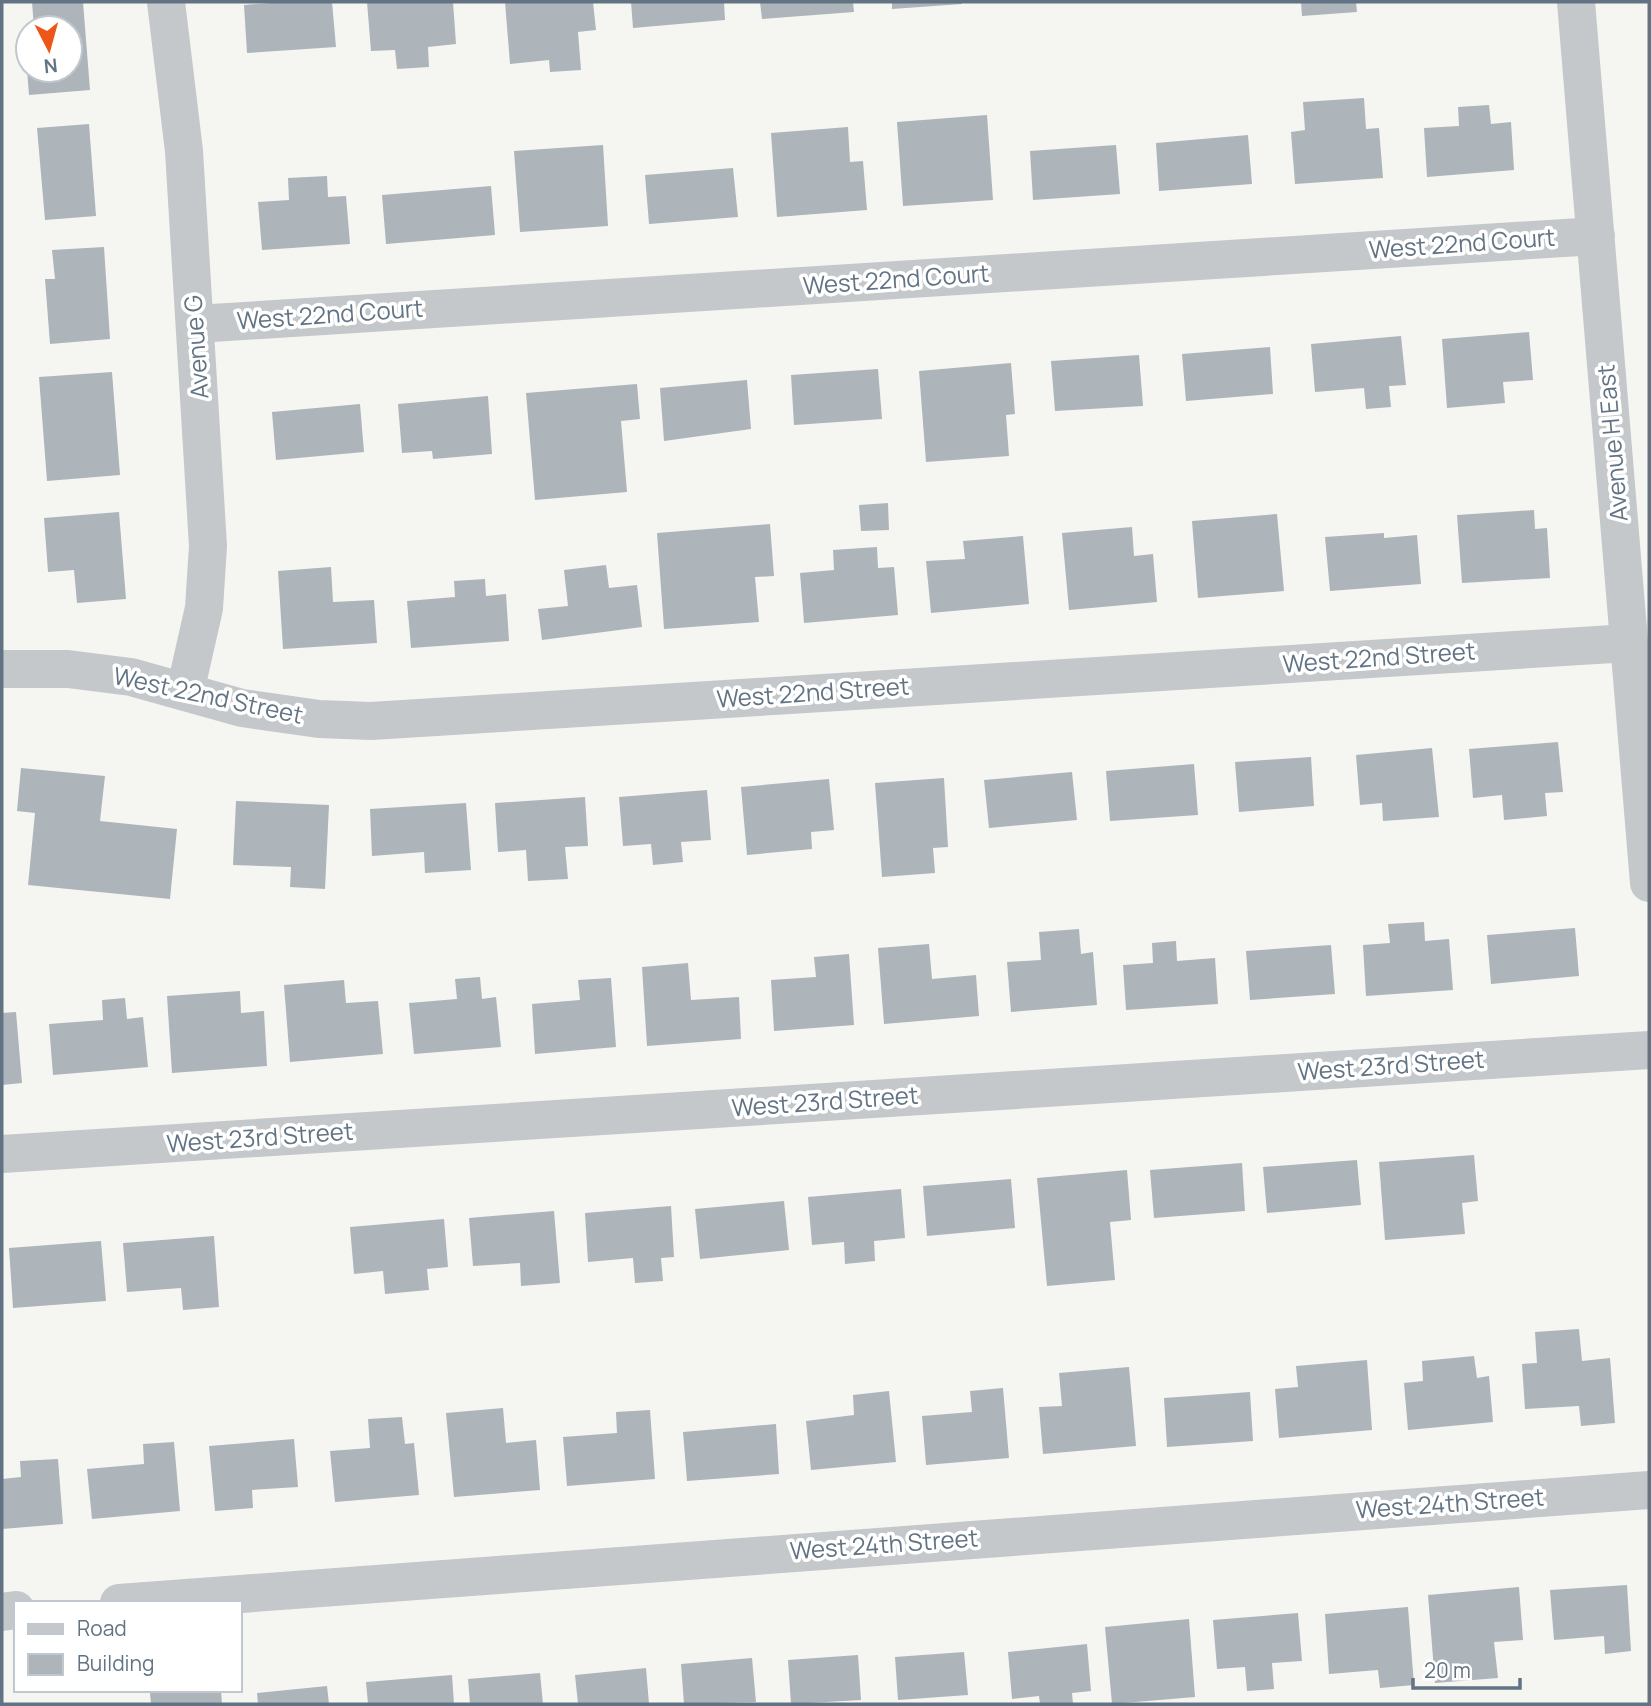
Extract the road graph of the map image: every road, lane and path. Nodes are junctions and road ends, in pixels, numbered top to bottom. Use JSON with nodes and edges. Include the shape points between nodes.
{"nodes":[{"id":1,"x":166,"y":2,"type":"edge"},
{"id":2,"x":1576,"y":2,"type":"edge"},
{"id":3,"x":1596,"y":236,"type":"junction"},
{"id":4,"x":196,"y":324,"type":"junction"},
{"id":5,"x":1629,"y":643,"type":"junction"},
{"id":6,"x":2,"y":669,"type":"edge"},
{"id":7,"x":185,"y":692,"type":"junction"},
{"id":8,"x":1649,"y":883,"type":"edge"},
{"id":9,"x":1649,"y":1050,"type":"edge"},
{"id":10,"x":2,"y":1154,"type":"edge"},
{"id":11,"x":1649,"y":1490,"type":"edge"},
{"id":12,"x":146,"y":1601,"type":"edge"}],
"edges":[{"from":1,"to":4,"type":"street","name":"Avenue G","via":[[184,151]]},
{"from":2,"to":3,"type":"street","name":"Avenue H East"},
{"from":3,"to":4,"type":"street","name":"West 22nd Court"},
{"from":3,"to":5,"type":"street","name":"Avenue H East"},
{"from":4,"to":7,"type":"street","name":"Avenue G","via":[[208,546],[204,608]]},
{"from":5,"to":7,"type":"street","name":"West 22nd Street","via":[[371,721],[242,708]]},
{"from":5,"to":8,"type":"street","name":"Avenue H East"},
{"from":6,"to":7,"type":"street","name":"West 22nd Street","via":[[68,669],[131,677]]},
{"from":9,"to":10,"type":"street","name":"West 23rd Street"},
{"from":11,"to":12,"type":"street","name":"West 24th Street"}]}
